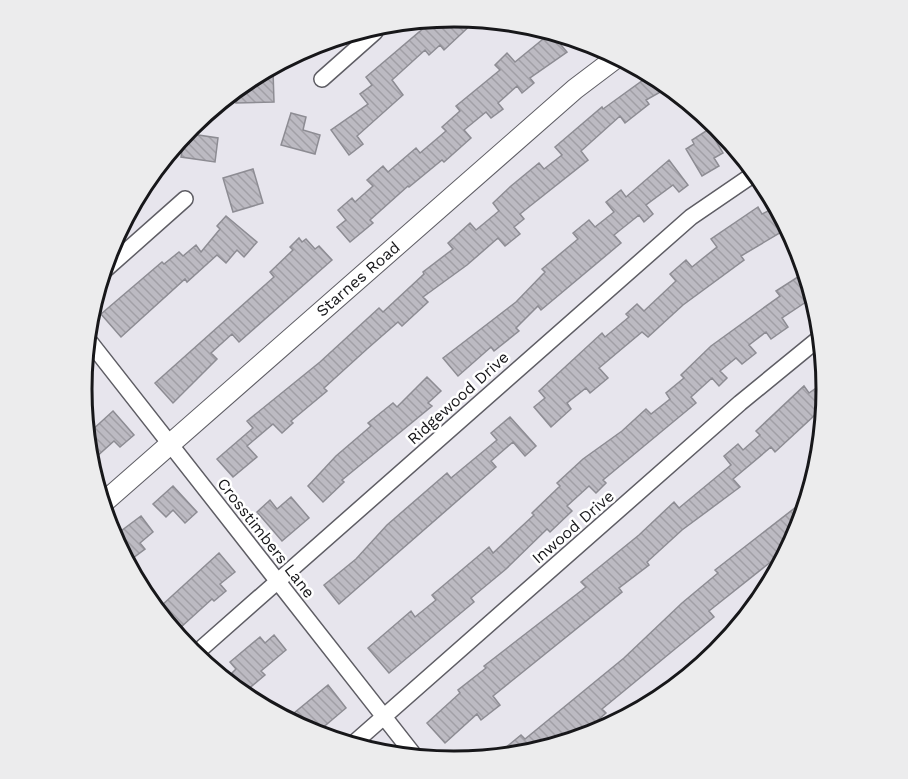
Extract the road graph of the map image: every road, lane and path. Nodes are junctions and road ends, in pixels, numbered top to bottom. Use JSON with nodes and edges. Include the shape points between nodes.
{"nodes":[{"id":1,"x":369,"y":37,"type":"edge"},
{"id":2,"x":610,"y":62,"type":"edge"},
{"id":3,"x":322,"y":79,"type":"dead end"},
{"id":4,"x":748,"y":178,"type":"edge"},
{"id":5,"x":185,"y":199,"type":"dead end"},
{"id":6,"x":115,"y":261,"type":"edge"},
{"id":7,"x":813,"y":343,"type":"edge"},
{"id":8,"x":94,"y":348,"type":"edge"},
{"id":9,"x":169,"y":445,"type":"junction"},
{"id":10,"x":109,"y":499,"type":"edge"},
{"id":11,"x":278,"y":582,"type":"junction"},
{"id":12,"x":201,"y":649,"type":"edge"},
{"id":13,"x":384,"y":717,"type":"junction"},
{"id":14,"x":358,"y":739,"type":"edge"},
{"id":15,"x":409,"y":749,"type":"edge"}],
"edges":[{"from":1,"to":3,"type":"street"},
{"from":2,"to":9,"type":"main road","name":"Starnes Road","via":[[566,96]]},
{"from":4,"to":11,"type":"street","name":"Ridgewood Drive","via":[[691,217]]},
{"from":5,"to":6,"type":"street"},
{"from":7,"to":13,"type":"street","name":"Inwood Drive"},
{"from":8,"to":9,"type":"street","name":"Crosstimbers Lane"},
{"from":9,"to":10,"type":"main road","name":"Starnes Road"},
{"from":9,"to":11,"type":"street","name":"Crosstimbers Lane"},
{"from":11,"to":12,"type":"street","name":"Ridgewood Drive"},
{"from":11,"to":13,"type":"street","name":"Crosstimbers Lane"},
{"from":13,"to":14,"type":"street","name":"Inwood Drive"},
{"from":13,"to":15,"type":"street","name":"Crosstimbers Lane"}]}
